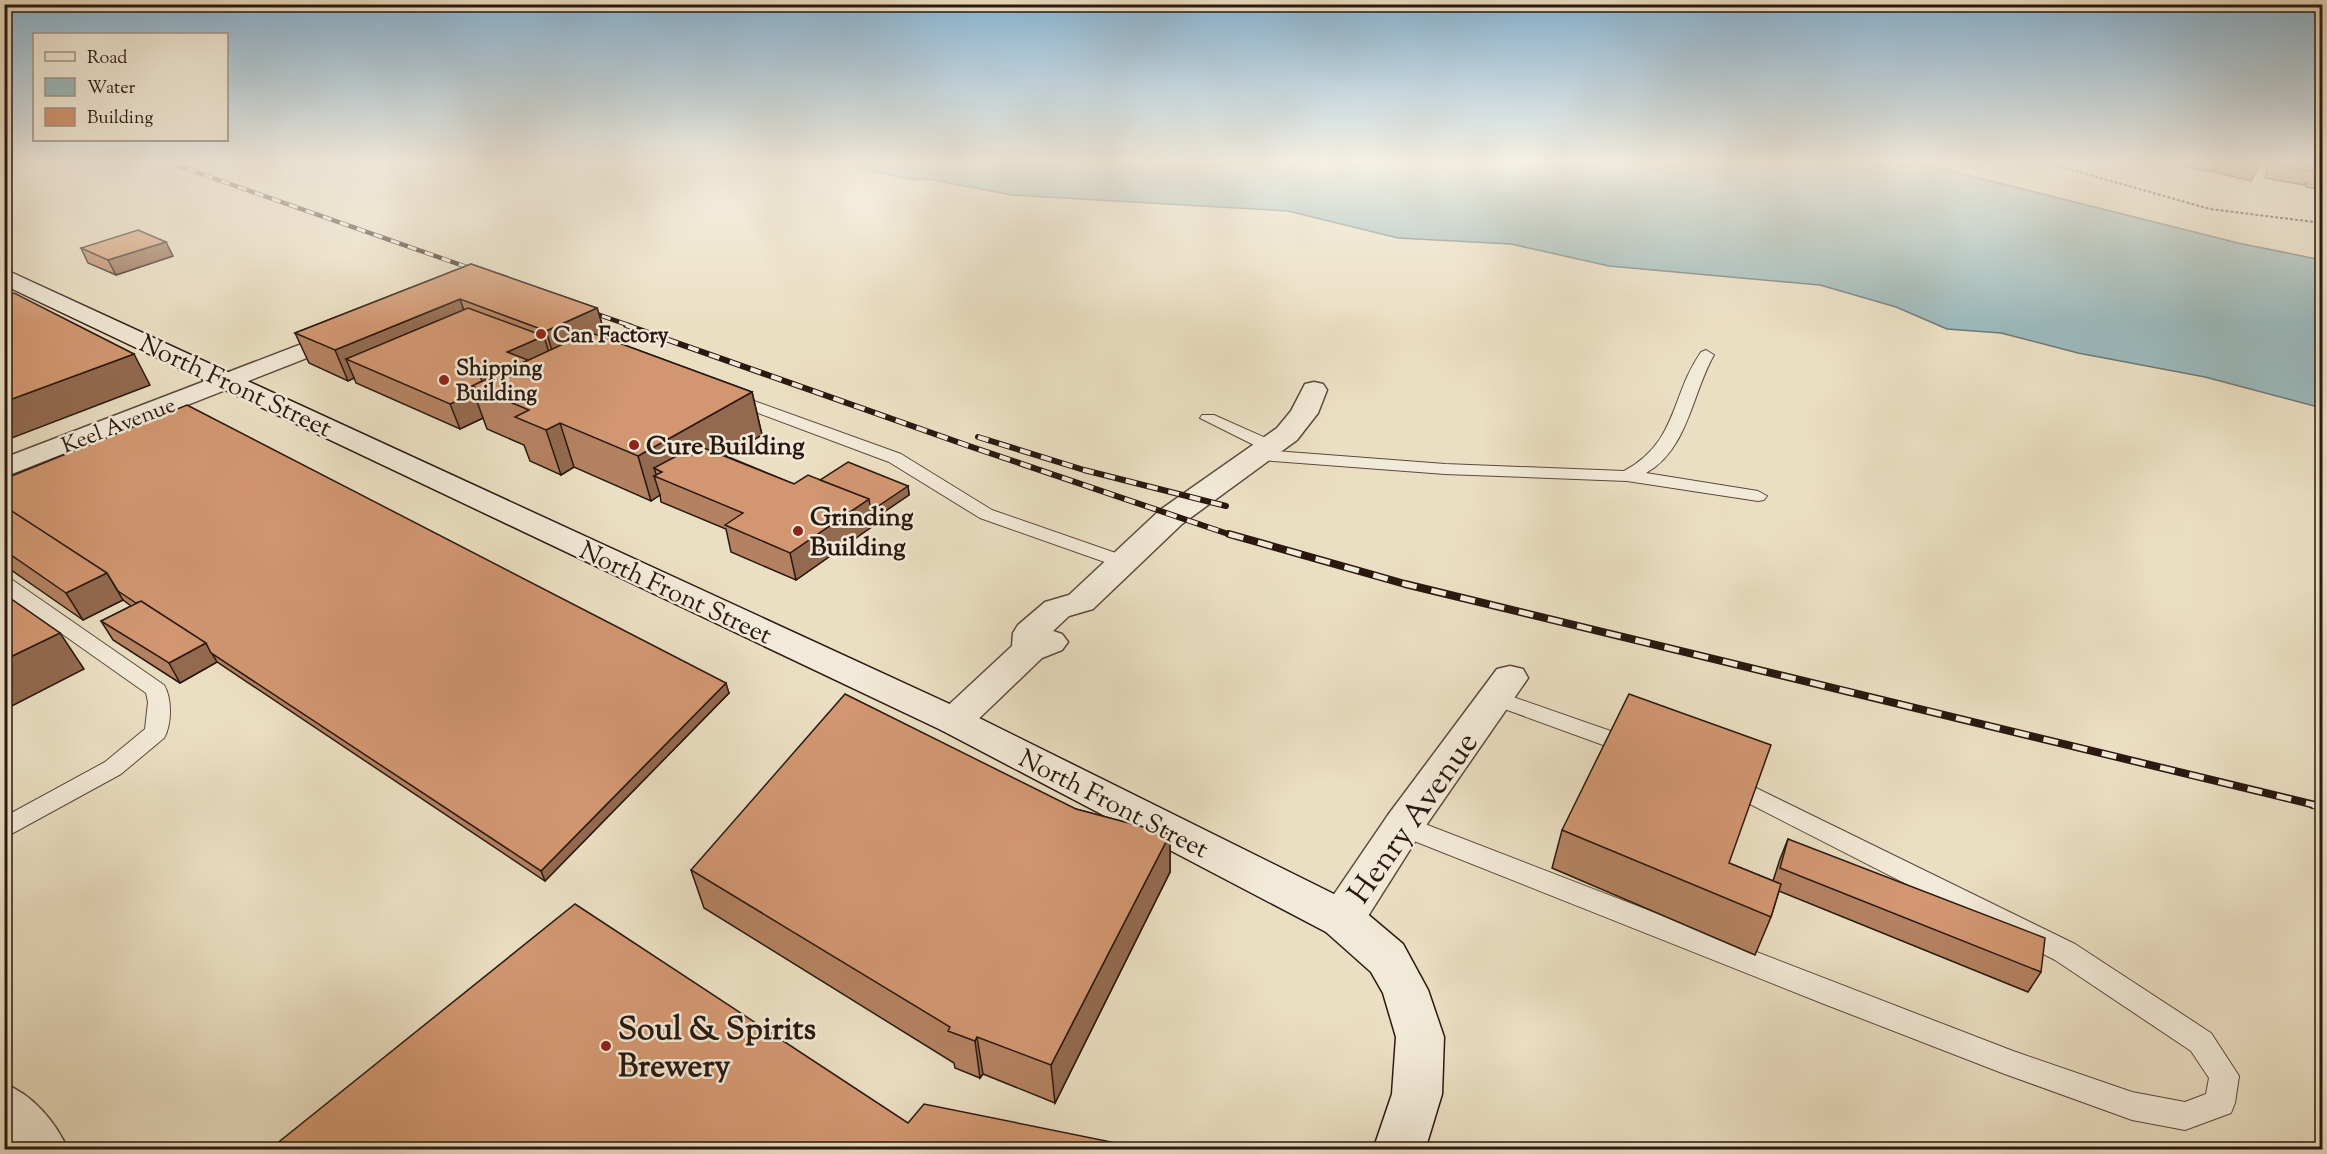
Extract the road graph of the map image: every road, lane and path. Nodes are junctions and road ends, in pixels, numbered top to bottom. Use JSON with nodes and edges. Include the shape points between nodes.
{"nodes":[{"id":1,"x":2273,"y":217,"type":"edge"},
{"id":2,"x":2322,"y":223,"type":"edge"},
{"id":3,"x":4,"y":276,"type":"edge"},
{"id":4,"x":366,"y":326,"type":"edge"},
{"id":5,"x":1706,"y":355,"type":"dead end"},
{"id":6,"x":230,"y":381,"type":"junction"},
{"id":7,"x":1314,"y":390,"type":"dead end"},
{"id":8,"x":711,"y":391,"type":"edge"},
{"id":9,"x":1208,"y":418,"type":"dead end"},
{"id":10,"x":1266,"y":451,"type":"junction"},
{"id":11,"x":4,"y":468,"type":"edge"},
{"id":12,"x":1627,"y":476,"type":"junction"},
{"id":13,"x":1758,"y":496,"type":"dead end"},
{"id":14,"x":1123,"y":562,"type":"junction"},
{"id":15,"x":4,"y":583,"type":"edge"},
{"id":16,"x":1503,"y":688,"type":"joint"},
{"id":17,"x":954,"y":721,"type":"junction"},
{"id":18,"x":1614,"y":741,"type":"edge"},
{"id":19,"x":1752,"y":795,"type":"edge"},
{"id":20,"x":1403,"y":826,"type":"junction"},
{"id":21,"x":4,"y":829,"type":"edge"},
{"id":22,"x":1342,"y":919,"type":"junction"},
{"id":23,"x":4,"y":1107,"type":"edge"},
{"id":24,"x":42,"y":1149,"type":"edge"},
{"id":25,"x":1399,"y":1149,"type":"edge"}],
"edges":[{"from":1,"to":2,"type":"path"},
{"from":3,"to":6,"type":"street","name":"North Front Street"},
{"from":4,"to":6,"type":"street","name":"Keel Avenue"},
{"from":5,"to":12,"type":"lane","via":[[1694,376],[1670,442],[1644,467]]},
{"from":6,"to":11,"type":"street","name":"Keel Avenue"},
{"from":6,"to":17,"type":"street","name":"North Front Street"},
{"from":7,"to":10,"type":"street","via":[[1304,413]]},
{"from":8,"to":14,"type":"lane","via":[[895,458],[986,514]]},
{"from":9,"to":10,"type":"lane"},
{"from":10,"to":12,"type":"lane","via":[[1445,469]]},
{"from":10,"to":14,"type":"street","via":[[1171,517]]},
{"from":12,"to":13,"type":"lane"},
{"from":14,"to":17,"type":"street","via":[[1081,602],[1077,616],[1053,641],[1029,650]]},
{"from":15,"to":21,"type":"lane","via":[[156,690],[159,702],[156,732],[113,768]]},
{"from":16,"to":18,"type":"lane"},
{"from":16,"to":20,"type":"street","name":"Henry Avenue"},
{"from":17,"to":22,"type":"street","name":"North Front Street"},
{"from":19,"to":20,"type":"lane","via":[[2065,952],[2200,1042],[2224,1076],[2220,1103],[2185,1116],[2132,1106],[1967,1047]]},
{"from":20,"to":22,"type":"street","name":"Henry Avenue"},
{"from":22,"to":25,"type":"street","name":"Henry Avenue","via":[[1387,958],[1405,990],[1420,1037],[1417,1094]]},
{"from":23,"to":24,"type":"street"}]}
